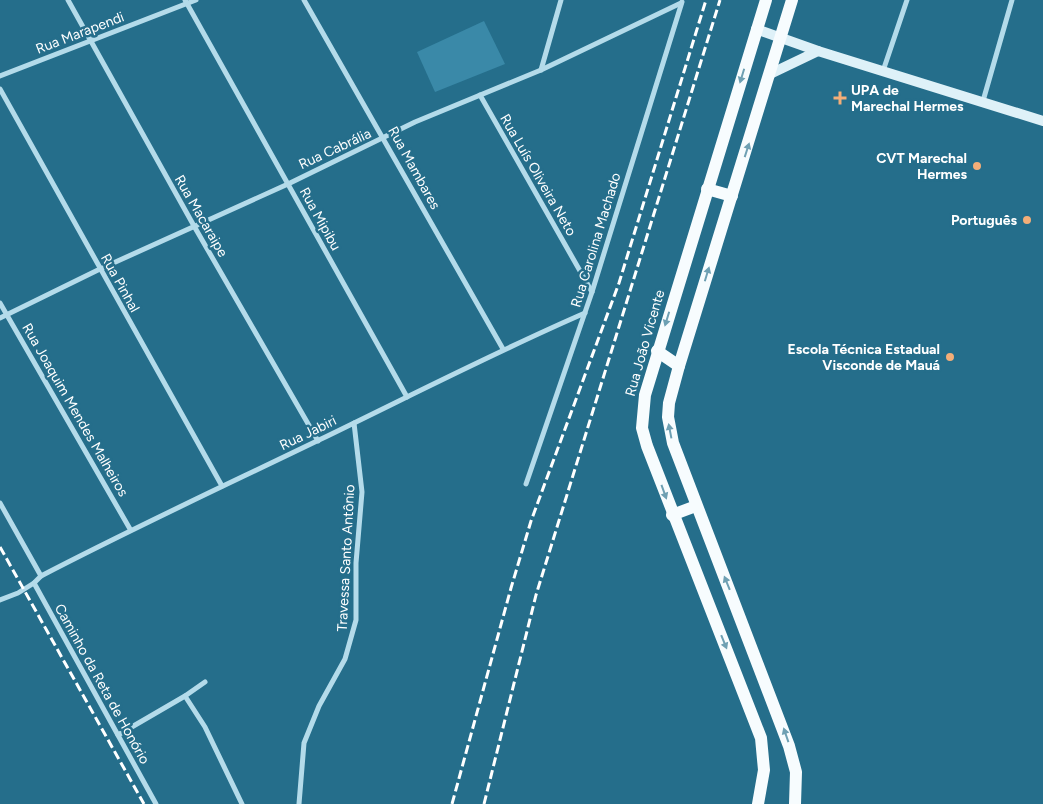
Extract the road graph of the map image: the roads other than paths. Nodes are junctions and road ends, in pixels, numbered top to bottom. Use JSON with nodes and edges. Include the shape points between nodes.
{"nodes":[{"id":1,"x":68,"y":0,"type":"edge"},
{"id":2,"x":196,"y":0,"type":"edge"},
{"id":3,"x":304,"y":0,"type":"edge"},
{"id":4,"x":561,"y":0,"type":"edge"},
{"id":5,"x":766,"y":0,"type":"edge"},
{"id":6,"x":792,"y":0,"type":"edge"},
{"id":7,"x":907,"y":0,"type":"edge"},
{"id":8,"x":1012,"y":0,"type":"edge"},
{"id":9,"x":186,"y":2,"type":"edge"},
{"id":10,"x":682,"y":2,"type":"edge"},
{"id":11,"x":756,"y":30,"type":"junction"},
{"id":12,"x":781,"y":38,"type":"junction"},
{"id":13,"x":90,"y":42,"type":"junction"},
{"id":14,"x":818,"y":52,"type":"junction"},
{"id":15,"x":540,"y":70,"type":"junction"},
{"id":16,"x":884,"y":71,"type":"junction"},
{"id":17,"x":770,"y":74,"type":"junction"},
{"id":18,"x":0,"y":76,"type":"edge"},
{"id":19,"x":0,"y":89,"type":"edge"},
{"id":20,"x":480,"y":95,"type":"junction"},
{"id":21,"x":983,"y":101,"type":"junction"},
{"id":22,"x":1043,"y":120,"type":"edge"},
{"id":23,"x":384,"y":138,"type":"junction"},
{"id":24,"x":288,"y":184,"type":"junction"},
{"id":25,"x":707,"y":188,"type":"junction"},
{"id":26,"x":732,"y":196,"type":"junction"},
{"id":27,"x":194,"y":226,"type":"junction"},
{"id":28,"x":100,"y":269,"type":"junction"},
{"id":29,"x":592,"y":292,"type":"junction"},
{"id":30,"x":0,"y":303,"type":"edge"},
{"id":31,"x":585,"y":313,"type":"junction"},
{"id":32,"x":7,"y":314,"type":"junction"},
{"id":33,"x":0,"y":318,"type":"edge"},
{"id":34,"x":503,"y":349,"type":"junction"},
{"id":35,"x":657,"y":351,"type":"junction"},
{"id":36,"x":679,"y":366,"type":"junction"},
{"id":37,"x":407,"y":397,"type":"junction"},
{"id":38,"x":354,"y":423,"type":"junction"},
{"id":39,"x":318,"y":441,"type":"junction"},
{"id":40,"x":526,"y":484,"type":"dead end"},
{"id":41,"x":222,"y":486,"type":"junction"},
{"id":42,"x":0,"y":503,"type":"edge"},
{"id":43,"x":696,"y":506,"type":"junction"},
{"id":44,"x":672,"y":515,"type":"junction"},
{"id":45,"x":130,"y":529,"type":"junction"},
{"id":46,"x":41,"y":576,"type":"junction"},
{"id":47,"x":34,"y":584,"type":"junction"},
{"id":48,"x":0,"y":600,"type":"edge"},
{"id":49,"x":205,"y":682,"type":"dead end"},
{"id":50,"x":185,"y":696,"type":"junction"},
{"id":51,"x":118,"y":735,"type":"junction"},
{"id":52,"x":156,"y":804,"type":"edge"},
{"id":53,"x":242,"y":804,"type":"edge"},
{"id":54,"x":299,"y":804,"type":"edge"},
{"id":55,"x":758,"y":804,"type":"edge"},
{"id":56,"x":795,"y":804,"type":"edge"}],
"edges":[{"from":1,"to":13,"type":"street","name":"Rua Macaraipe"},
{"from":2,"to":9,"type":"street","name":"Rua Marapendi"},
{"from":3,"to":23,"type":"street","name":"Rua Mambares"},
{"from":4,"to":15,"type":"street"},
{"from":5,"to":11,"type":"main road","name":"Rua João Vicente"},
{"from":6,"to":12,"type":"main road"},
{"from":7,"to":16,"type":"street"},
{"from":8,"to":21,"type":"street"},
{"from":9,"to":13,"type":"street","name":"Rua Marapendi"},
{"from":9,"to":24,"type":"street","name":"Rua Mipibu"},
{"from":10,"to":15,"type":"street","name":"Rua Cabrália"},
{"from":10,"to":29,"type":"street","name":"Rua Carolina Machado"},
{"from":11,"to":12,"type":"main road"},
{"from":11,"to":25,"type":"main road","name":"Rua João Vicente","one_way":true},
{"from":12,"to":14,"type":"main road"},
{"from":12,"to":17,"type":"main road"},
{"from":13,"to":18,"type":"street","name":"Rua Marapendi"},
{"from":13,"to":27,"type":"street","name":"Rua Macaraipe"},
{"from":14,"to":16,"type":"main road"},
{"from":14,"to":17,"type":"main road"},
{"from":15,"to":20,"type":"street","name":"Rua Cabrália"},
{"from":16,"to":21,"type":"main road"},
{"from":26,"to":17,"type":"main road","one_way":true},
{"from":19,"to":28,"type":"street","name":"Rua Pinhal"},
{"from":20,"to":23,"type":"street","name":"Rua Cabrália"},
{"from":20,"to":29,"type":"street","name":"Rua Luís Oliveira Neto"},
{"from":21,"to":22,"type":"main road"},
{"from":23,"to":24,"type":"street","name":"Rua Cabrália"},
{"from":23,"to":34,"type":"street","name":"Rua Mambares"},
{"from":24,"to":27,"type":"street","name":"Rua Cabrália"},
{"from":24,"to":37,"type":"street","name":"Rua Mipibu"},
{"from":25,"to":26,"type":"main road"},
{"from":25,"to":35,"type":"main road","name":"Rua João Vicente","one_way":true},
{"from":36,"to":26,"type":"main road","one_way":true},
{"from":27,"to":28,"type":"street","name":"Rua Cabrália"},
{"from":27,"to":39,"type":"street","name":"Rua Macaraipe"},
{"from":28,"to":32,"type":"street","name":"Rua Cabrália"},
{"from":28,"to":41,"type":"street","name":"Rua Pinhal"},
{"from":29,"to":31,"type":"street","name":"Rua Carolina Machado"},
{"from":30,"to":32,"type":"street","name":"Rua Joaquim Mendes Malheiros"},
{"from":31,"to":34,"type":"street","name":"Rua Jabiri"},
{"from":31,"to":40,"type":"street","name":"Rua Carolina Machado"},
{"from":32,"to":33,"type":"street","name":"Rua Cabrália"},
{"from":32,"to":45,"type":"street","name":"Rua Joaquim Mendes Malheiros"},
{"from":34,"to":37,"type":"street","name":"Rua Jabiri"},
{"from":35,"to":36,"type":"main road"},
{"from":35,"to":44,"type":"main road","name":"Rua João Vicente","one_way":true,"via":[[645,395],[642,428]]},
{"from":43,"to":36,"type":"main road","one_way":true,"via":[[669,430],[669,403]]},
{"from":37,"to":38,"type":"street","name":"Rua Jabiri"},
{"from":38,"to":39,"type":"street","name":"Rua Jabiri"},
{"from":38,"to":54,"type":"street","name":"Travessa Santo Antônio","via":[[362,492],[356,563],[356,620],[345,659],[304,743]]},
{"from":39,"to":41,"type":"street","name":"Rua Jabiri"},
{"from":41,"to":45,"type":"street","name":"Rua Jabiri"},
{"from":42,"to":46,"type":"street"},
{"from":43,"to":44,"type":"main road"},
{"from":56,"to":43,"type":"main road","one_way":true,"via":[[792,755]]},
{"from":44,"to":55,"type":"main road","name":"Rua João Vicente","one_way":true,"via":[[758,729],[764,760]]},
{"from":45,"to":46,"type":"street","name":"Rua Jabiri"},
{"from":46,"to":47,"type":"street"},
{"from":47,"to":48,"type":"street"},
{"from":47,"to":51,"type":"street","name":"Caminho da Reta de Honório"},
{"from":49,"to":50,"type":"street"},
{"from":50,"to":51,"type":"street"},
{"from":50,"to":53,"type":"street","via":[[205,727]]},
{"from":51,"to":52,"type":"street","name":"Caminho da Reta de Honório"}]}
